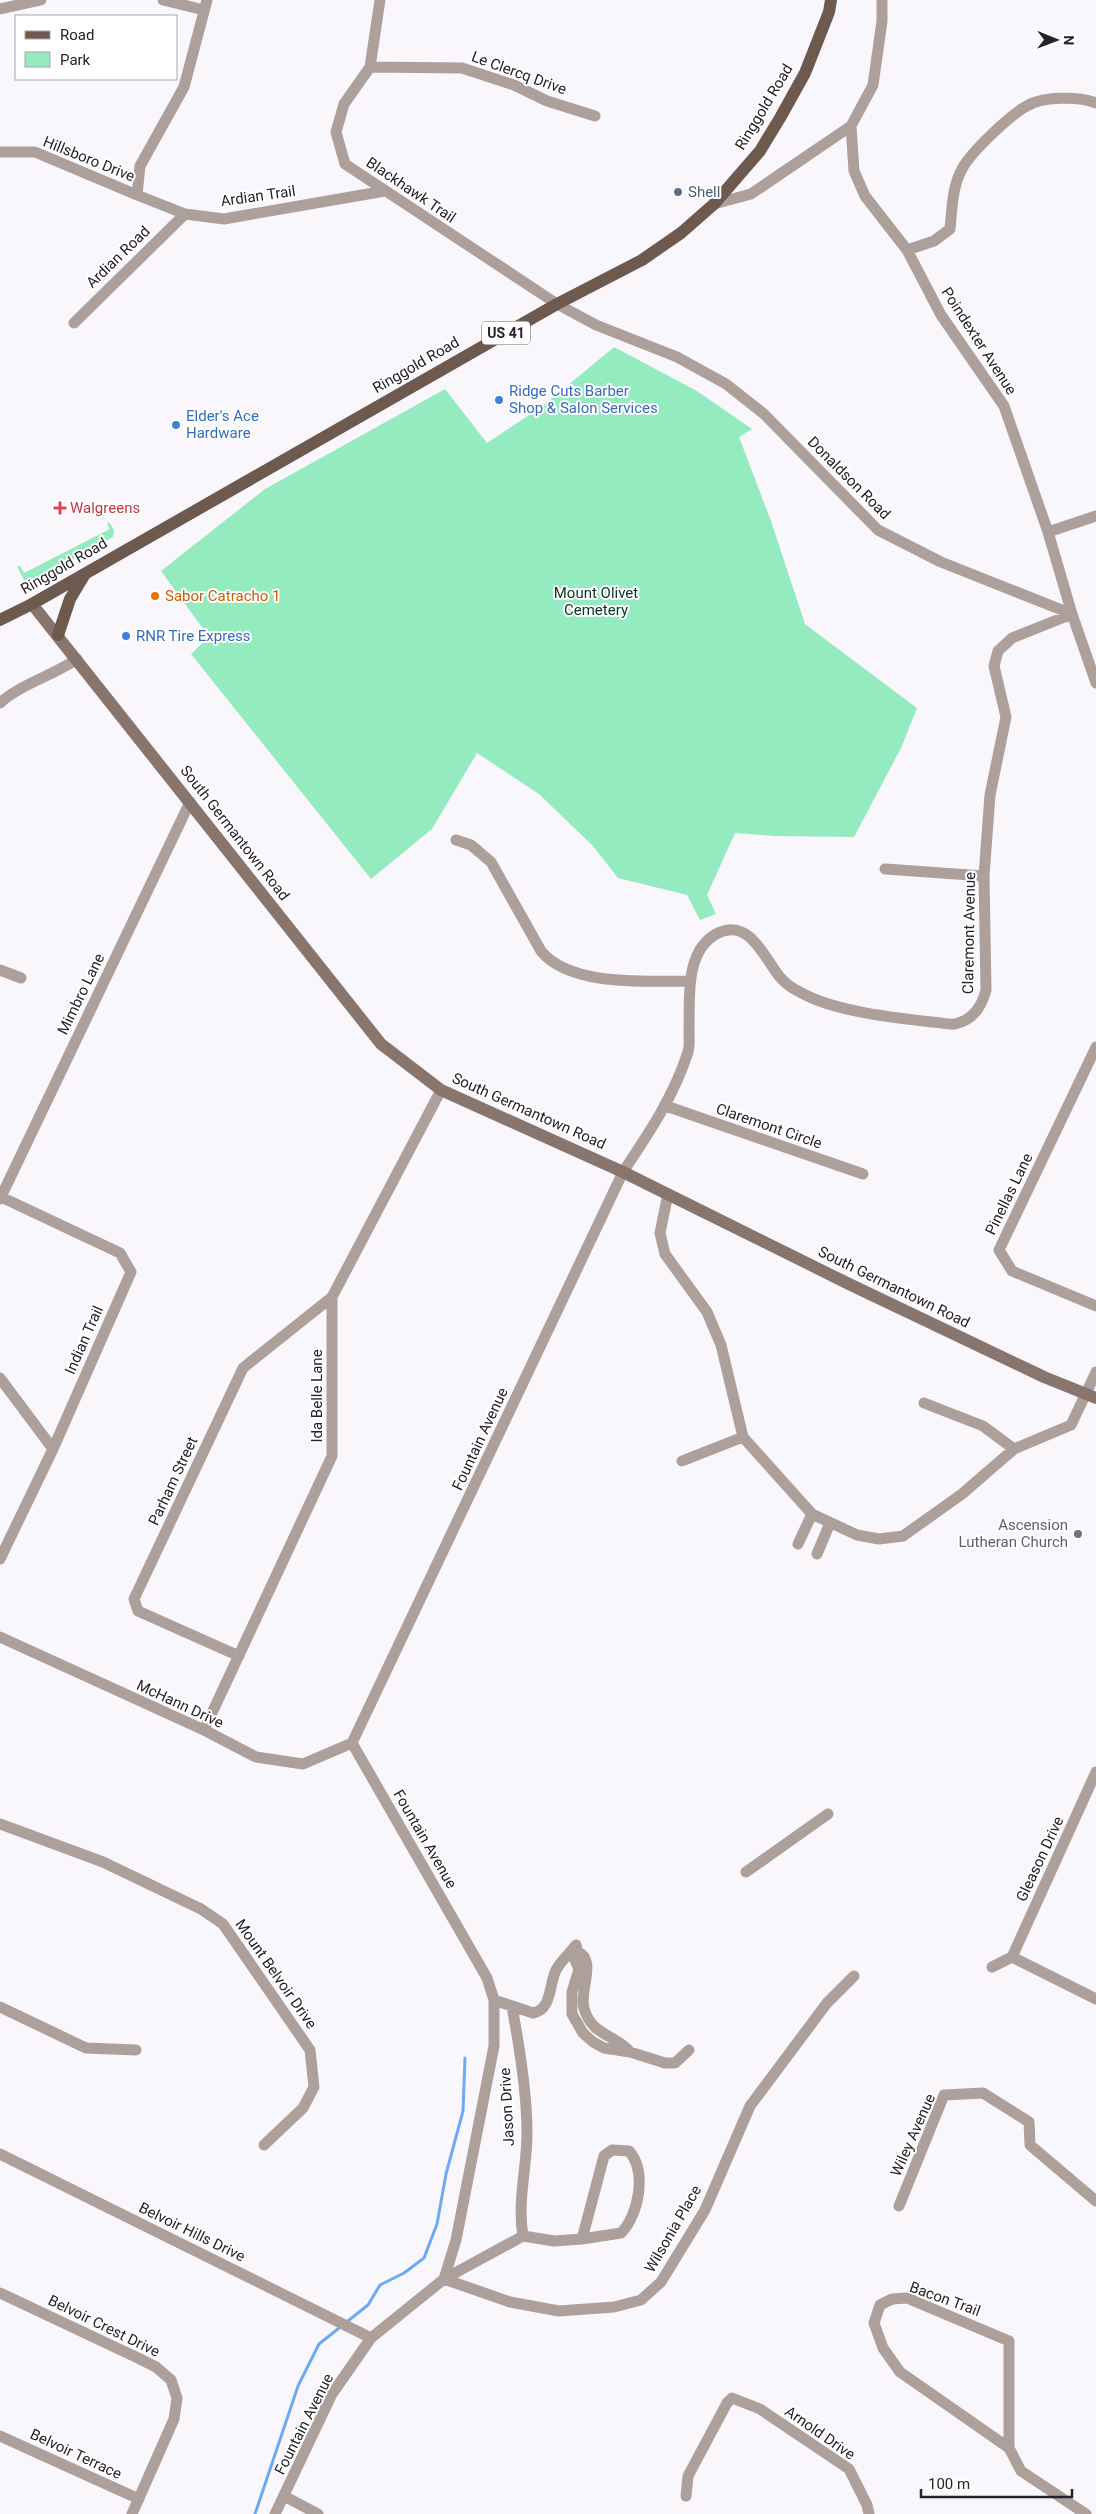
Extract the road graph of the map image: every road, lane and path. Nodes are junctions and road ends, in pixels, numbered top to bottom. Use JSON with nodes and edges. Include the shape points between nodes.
{"nodes":[{"id":1,"x":41,"y":0,"type":"edge"},
{"id":2,"x":163,"y":0,"type":"edge"},
{"id":3,"x":380,"y":0,"type":"edge"},
{"id":4,"x":831,"y":0,"type":"edge"},
{"id":5,"x":882,"y":0,"type":"edge"},
{"id":6,"x":206,"y":5,"type":"edge"},
{"id":7,"x":0,"y":9,"type":"edge"},
{"id":8,"x":370,"y":67,"type":"junction"},
{"id":9,"x":1096,"y":103,"type":"edge"},
{"id":10,"x":596,"y":116,"type":"dead end"},
{"id":11,"x":851,"y":126,"type":"junction"},
{"id":12,"x":0,"y":152,"type":"edge"},
{"id":13,"x":385,"y":191,"type":"junction"},
{"id":14,"x":137,"y":195,"type":"junction"},
{"id":15,"x":714,"y":204,"type":"junction"},
{"id":16,"x":184,"y":214,"type":"junction"},
{"id":17,"x":907,"y":250,"type":"junction"},
{"id":18,"x":556,"y":304,"type":"junction"},
{"id":19,"x":74,"y":323,"type":"dead end"},
{"id":20,"x":1096,"y":516,"type":"edge"},
{"id":21,"x":1048,"y":532,"type":"junction"},
{"id":22,"x":86,"y":572,"type":"junction"},
{"id":23,"x":32,"y":604,"type":"junction"},
{"id":24,"x":1072,"y":614,"type":"junction"},
{"id":25,"x":0,"y":620,"type":"edge"},
{"id":26,"x":58,"y":635,"type":"junction"},
{"id":27,"x":77,"y":659,"type":"junction"},
{"id":28,"x":1096,"y":683,"type":"edge"},
{"id":29,"x":0,"y":703,"type":"edge"},
{"id":30,"x":190,"y":802,"type":"junction"},
{"id":31,"x":456,"y":840,"type":"dead end"},
{"id":32,"x":885,"y":869,"type":"dead end"},
{"id":33,"x":984,"y":876,"type":"junction"},
{"id":34,"x":0,"y":970,"type":"edge"},
{"id":35,"x":21,"y":978,"type":"dead end"},
{"id":36,"x":690,"y":981,"type":"junction"},
{"id":37,"x":1096,"y":1046,"type":"edge"},
{"id":38,"x":441,"y":1090,"type":"junction"},
{"id":39,"x":666,"y":1106,"type":"junction"},
{"id":40,"x":624,"y":1172,"type":"junction"},
{"id":41,"x":863,"y":1174,"type":"dead end"},
{"id":42,"x":668,"y":1194,"type":"junction"},
{"id":43,"x":0,"y":1198,"type":"edge"},
{"id":44,"x":332,"y":1297,"type":"junction"},
{"id":45,"x":1096,"y":1306,"type":"edge"},
{"id":46,"x":1096,"y":1372,"type":"edge"},
{"id":47,"x":0,"y":1378,"type":"edge"},
{"id":48,"x":1091,"y":1395,"type":"edge"},
{"id":49,"x":924,"y":1403,"type":"dead end"},
{"id":50,"x":743,"y":1437,"type":"junction"},
{"id":51,"x":53,"y":1449,"type":"junction"},
{"id":52,"x":1014,"y":1449,"type":"junction"},
{"id":53,"x":682,"y":1461,"type":"dead end"},
{"id":54,"x":812,"y":1514,"type":"junction"},
{"id":55,"x":830,"y":1523,"type":"junction"},
{"id":56,"x":798,"y":1544,"type":"dead end"},
{"id":57,"x":817,"y":1554,"type":"dead end"},
{"id":58,"x":0,"y":1559,"type":"edge"},
{"id":59,"x":0,"y":1637,"type":"edge"},
{"id":60,"x":239,"y":1656,"type":"junction"},
{"id":61,"x":204,"y":1730,"type":"junction"},
{"id":62,"x":352,"y":1743,"type":"junction"},
{"id":63,"x":1096,"y":1772,"type":"edge"},
{"id":64,"x":828,"y":1814,"type":"dead end"},
{"id":65,"x":0,"y":1824,"type":"edge"},
{"id":66,"x":746,"y":1872,"type":"dead end"},
{"id":67,"x":1012,"y":1957,"type":"junction"},
{"id":68,"x":992,"y":1967,"type":"dead end"},
{"id":69,"x":854,"y":1976,"type":"dead end"},
{"id":70,"x":494,"y":2000,"type":"junction"},
{"id":71,"x":1096,"y":2000,"type":"edge"},
{"id":72,"x":512,"y":2007,"type":"junction"},
{"id":73,"x":0,"y":2008,"type":"edge"},
{"id":74,"x":136,"y":2050,"type":"dead end"},
{"id":75,"x":689,"y":2050,"type":"dead end"},
{"id":76,"x":264,"y":2145,"type":"dead end"},
{"id":77,"x":0,"y":2154,"type":"edge"},
{"id":78,"x":1096,"y":2201,"type":"edge"},
{"id":79,"x":899,"y":2206,"type":"dead end"},
{"id":80,"x":523,"y":2236,"type":"junction"},
{"id":81,"x":582,"y":2239,"type":"junction"},
{"id":82,"x":444,"y":2279,"type":"junction"},
{"id":83,"x":0,"y":2292,"type":"edge"},
{"id":84,"x":371,"y":2338,"type":"junction"},
{"id":85,"x":0,"y":2436,"type":"edge"},
{"id":86,"x":1008,"y":2448,"type":"junction"},
{"id":87,"x":284,"y":2496,"type":"junction"},
{"id":88,"x":686,"y":2496,"type":"dead end"},
{"id":89,"x":139,"y":2499,"type":"junction"},
{"id":90,"x":132,"y":2514,"type":"edge"},
{"id":91,"x":275,"y":2514,"type":"edge"},
{"id":92,"x":318,"y":2514,"type":"edge"},
{"id":93,"x":869,"y":2514,"type":"edge"},
{"id":94,"x":1086,"y":2514,"type":"edge"}],
"edges":[{"from":1,"to":7,"type":"street"},
{"from":2,"to":6,"type":"street"},
{"from":3,"to":8,"type":"street","name":"Blackhawk Trail"},
{"from":4,"to":15,"type":"main road","name":"Ringgold Road","number":"US 41","via":[[804,73],[780,118],[760,152]]},
{"from":5,"to":11,"type":"street","via":[[873,85]]},
{"from":6,"to":14,"type":"street","via":[[184,87],[140,166]]},
{"from":8,"to":10,"type":"street","name":"Le Clercq Drive","via":[[462,68]]},
{"from":8,"to":13,"type":"street","name":"Blackhawk Trail","via":[[344,104],[336,132],[345,164]]},
{"from":9,"to":17,"type":"street","via":[[1085,98],[1055,98],[1026,106],[981,145],[962,169],[953,195],[950,229],[934,241]]},
{"from":11,"to":15,"type":"street","via":[[751,194]]},
{"from":11,"to":17,"type":"street","name":"Poindexter Avenue","via":[[854,170],[865,196]]},
{"from":12,"to":14,"type":"street","name":"Hillsboro Drive","via":[[36,152]]},
{"from":13,"to":16,"type":"street","name":"Ardian Trail","via":[[224,219]]},
{"from":13,"to":18,"type":"street","name":"Blackhawk Trail"},
{"from":14,"to":16,"type":"street","name":"Ardian Trail"},
{"from":15,"to":18,"type":"main road","name":"Ringgold Road","number":"US 41","via":[[681,233],[642,260]]},
{"from":16,"to":19,"type":"street","name":"Ardian Road"},
{"from":17,"to":21,"type":"street","name":"Poindexter Avenue","via":[[941,315],[1004,406]]},
{"from":18,"to":22,"type":"main road","name":"Ringgold Road","number":"US 41"},
{"from":18,"to":24,"type":"street","name":"Donaldson Road","via":[[596,325],[677,357],[726,384],[764,414],[878,530],[941,562]]},
{"from":20,"to":21,"type":"street"},
{"from":21,"to":24,"type":"street","name":"Poindexter Avenue"},
{"from":22,"to":23,"type":"main road","name":"Ringgold Road","number":"US 41"},
{"from":22,"to":26,"type":"main road","via":[[70,599]]},
{"from":23,"to":25,"type":"main road","name":"Ringgold Road","number":"US 41"},
{"from":23,"to":26,"type":"main road","name":"South Germantown Road"},
{"from":24,"to":28,"type":"street"},
{"from":24,"to":33,"type":"street","name":"Claremont Avenue","via":[[1012,638],[998,651],[994,666],[1006,717],[990,795]]},
{"from":26,"to":27,"type":"main road","name":"South Germantown Road"},
{"from":27,"to":29,"type":"street"},
{"from":27,"to":30,"type":"main road","name":"South Germantown Road"},
{"from":30,"to":38,"type":"main road","name":"South Germantown Road","via":[[381,1044]]},
{"from":30,"to":43,"type":"street","name":"Mimbro Lane"},
{"from":31,"to":36,"type":"street","via":[[471,845],[491,862],[541,951],[550,960],[599,978]]},
{"from":32,"to":33,"type":"street"},
{"from":33,"to":36,"type":"street","name":"Claremont Avenue","via":[[986,990],[982,1005],[971,1017],[955,1024],[894,1018],[800,993],[780,978],[757,943],[747,934],[732,930],[718,933],[708,940],[693,966]]},
{"from":34,"to":35,"type":"street"},
{"from":36,"to":39,"type":"street","name":"Claremont Avenue","via":[[689,1050]]},
{"from":37,"to":45,"type":"street","name":"Pinellas Lane","via":[[999,1250],[1012,1271]]},
{"from":38,"to":40,"type":"main road","name":"South Germantown Road"},
{"from":38,"to":44,"type":"street","name":"Ida Belle Lane"},
{"from":39,"to":40,"type":"street","name":"Claremont Avenue"},
{"from":39,"to":41,"type":"street","name":"Claremont Circle"},
{"from":40,"to":42,"type":"main road","name":"South Germantown Road"},
{"from":40,"to":62,"type":"street","name":"Fountain Avenue"},
{"from":42,"to":48,"type":"main road","name":"South Germantown Road","via":[[1009,1360]]},
{"from":42,"to":50,"type":"street","via":[[660,1233],[665,1254],[707,1312],[721,1345]]},
{"from":43,"to":51,"type":"street","name":"Indian Trail","via":[[120,1253],[131,1272]]},
{"from":44,"to":60,"type":"street","name":"Ida Belle Lane","via":[[332,1456]]},
{"from":44,"to":60,"type":"street","name":"Parham Street","via":[[243,1368],[134,1599],[138,1611]]},
{"from":46,"to":48,"type":"street"},
{"from":47,"to":51,"type":"street"},
{"from":48,"to":52,"type":"street","via":[[1071,1425]]},
{"from":49,"to":52,"type":"street","via":[[983,1426]]},
{"from":50,"to":53,"type":"street"},
{"from":50,"to":54,"type":"street"},
{"from":51,"to":58,"type":"street","name":"Indian Trail"},
{"from":52,"to":55,"type":"street","via":[[962,1494],[903,1536],[879,1539],[857,1535]]},
{"from":54,"to":55,"type":"street"},
{"from":54,"to":56,"type":"street"},
{"from":55,"to":57,"type":"street"},
{"from":59,"to":61,"type":"street","name":"McHann Drive"},
{"from":60,"to":61,"type":"street","name":"Ida Belle Lane"},
{"from":61,"to":62,"type":"street","name":"McHann Drive","via":[[256,1757],[303,1764]]},
{"from":62,"to":70,"type":"street","name":"Fountain Avenue","via":[[469,1944],[487,1978]]},
{"from":63,"to":67,"type":"street","name":"Gleason Drive"},
{"from":64,"to":66,"type":"street"},
{"from":65,"to":76,"type":"street","name":"Mount Belvoir Drive","via":[[103,1862],[201,1909],[223,1924],[310,2050],[314,2087],[303,2108]]},
{"from":67,"to":68,"type":"street"},
{"from":67,"to":71,"type":"street"},
{"from":69,"to":82,"type":"street","name":"Wilsonia Place","via":[[826,2003],[750,2106],[705,2210],[661,2282],[641,2300],[614,2307],[559,2312],[510,2302]]},
{"from":70,"to":72,"type":"street"},
{"from":70,"to":82,"type":"street","name":"Fountain Avenue","via":[[494,2046],[456,2240]]},
{"from":72,"to":75,"type":"street","via":[[533,2013],[543,2008],[556,1969],[576,1945],[575,1960],[579,1969],[571,2003],[572,2014],[593,2042],[611,2050],[630,2052],[665,2063],[675,2063]]},
{"from":72,"to":80,"type":"street","name":"Jason Drive","via":[[527,2133],[519,2214]]},
{"from":73,"to":74,"type":"street","via":[[86,2048]]},
{"from":77,"to":84,"type":"street","name":"Belvoir Hills Drive"},
{"from":78,"to":79,"type":"street","name":"Wiley Avenue","via":[[1030,2145],[1029,2122],[983,2093],[944,2095]]},
{"from":80,"to":81,"type":"street","via":[[554,2241]]},
{"from":80,"to":82,"type":"street"},
{"from":81,"to":81,"type":"street","via":[[620,2233],[633,2216],[638,2168],[636,2158],[629,2151],[612,2150],[604,2156]]},
{"from":82,"to":84,"type":"street","name":"Fountain Avenue"},
{"from":83,"to":89,"type":"street","name":"Belvoir Crest Drive","via":[[144,2361],[171,2380],[177,2398],[174,2419]]},
{"from":84,"to":87,"type":"street","name":"Fountain Avenue","via":[[332,2394]]},
{"from":85,"to":89,"type":"street","name":"Belvoir Terrace"},
{"from":86,"to":86,"type":"street","name":"Bacon Trail","via":[[900,2372],[883,2348],[874,2322],[880,2305],[892,2299],[907,2298],[1009,2341]]},
{"from":86,"to":94,"type":"street","name":"Bacon Trail","via":[[1021,2471]]},
{"from":87,"to":91,"type":"street","name":"Fountain Avenue"},
{"from":87,"to":92,"type":"street"},
{"from":88,"to":93,"type":"street","name":"Arnold Drive","via":[[688,2476],[732,2398],[760,2409],[849,2469]]},
{"from":89,"to":90,"type":"street","name":"Belvoir Crest Drive"}]}
